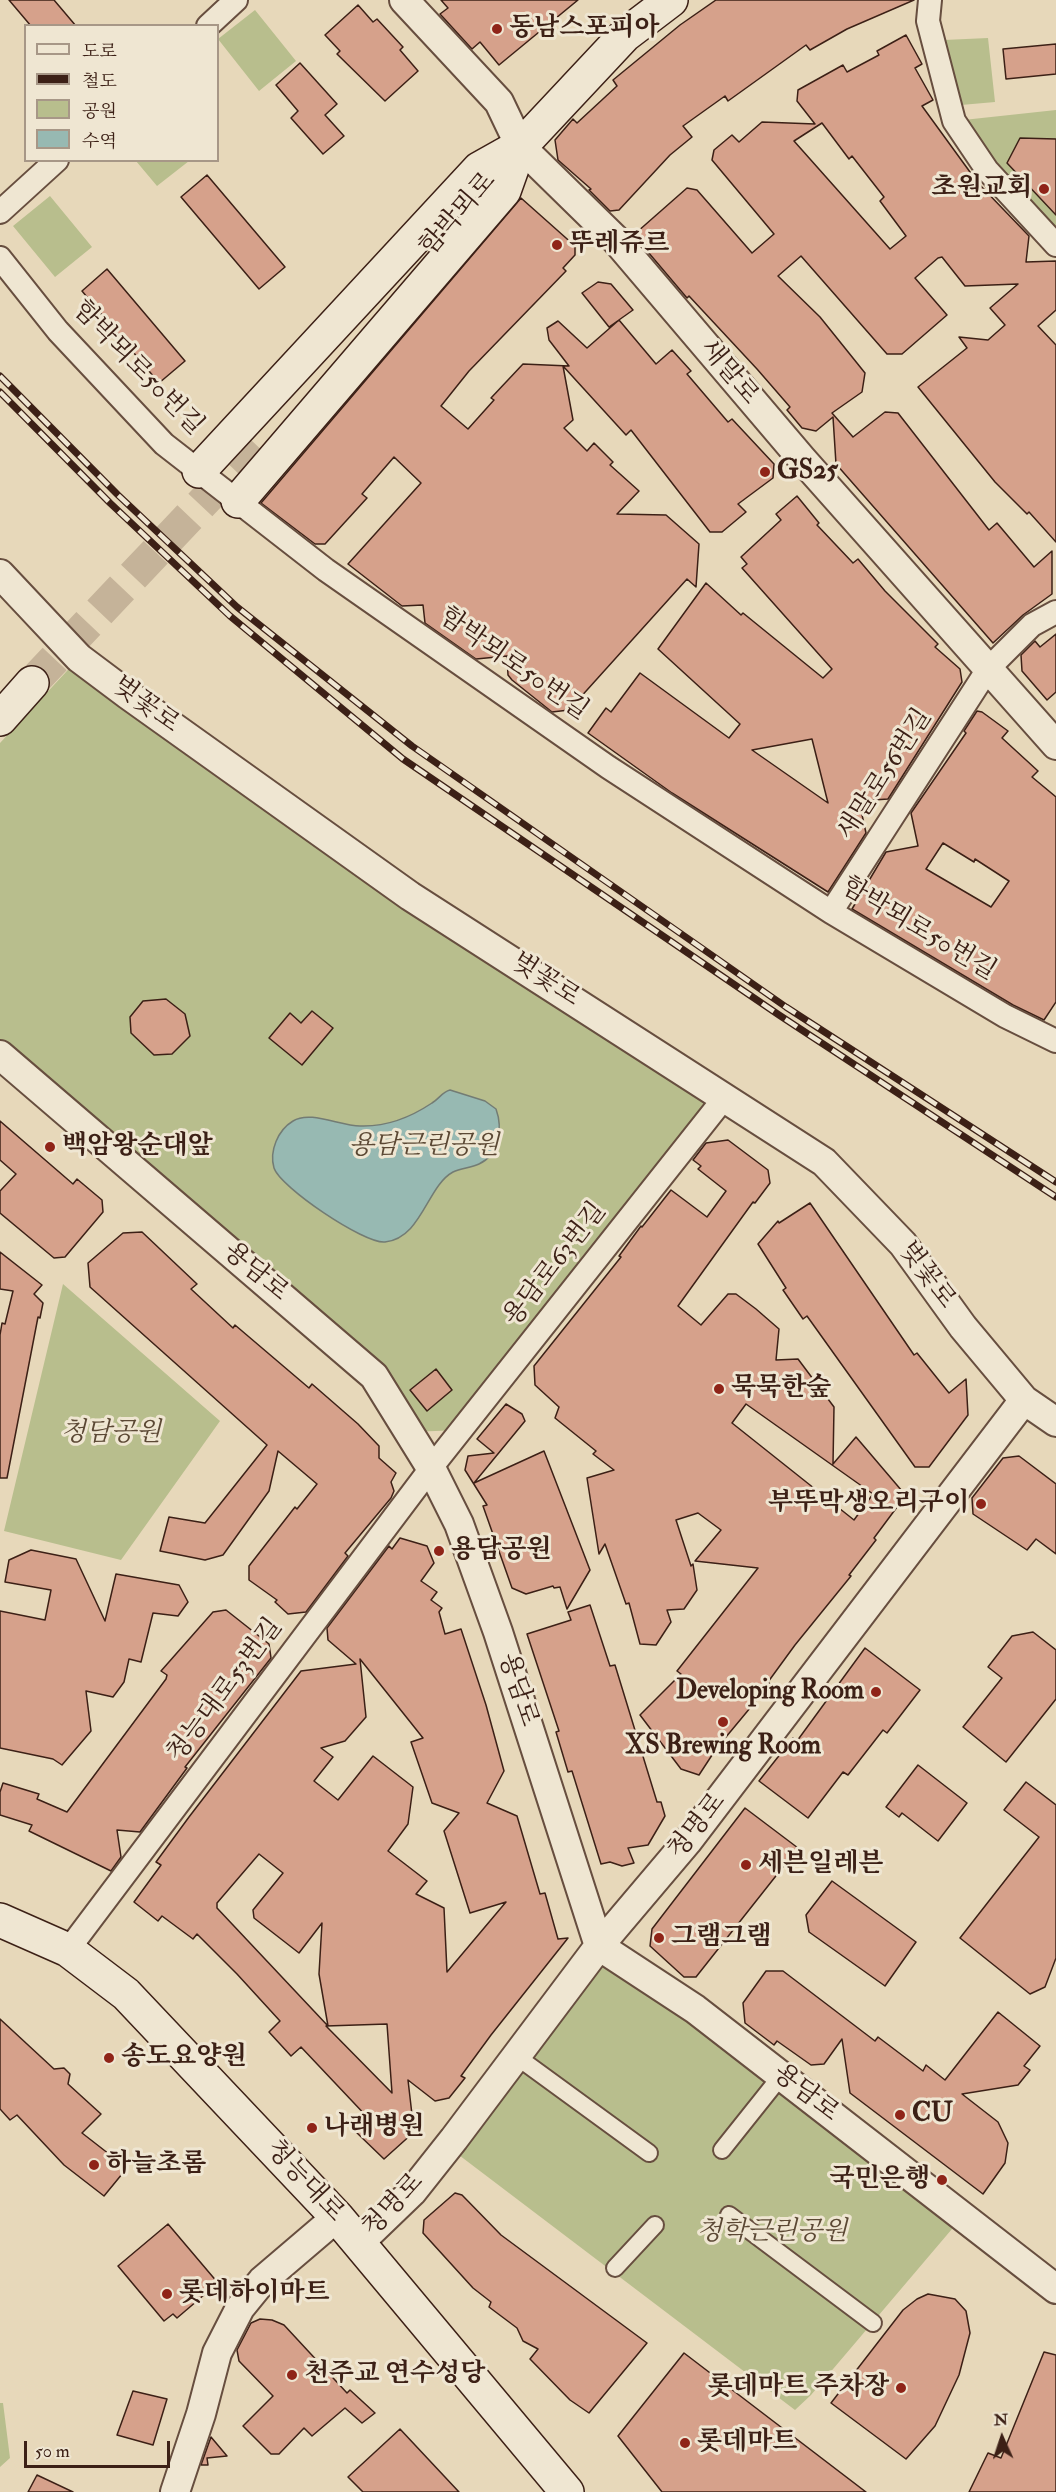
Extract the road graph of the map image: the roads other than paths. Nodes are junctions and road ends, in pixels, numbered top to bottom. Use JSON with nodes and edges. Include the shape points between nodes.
{"nodes":[{"id":1,"x":236,"y":0,"type":"edge"},
{"id":2,"x":404,"y":0,"type":"edge"},
{"id":3,"x":671,"y":0,"type":"edge"},
{"id":4,"x":930,"y":0,"type":"edge"},
{"id":5,"x":210,"y":24,"type":"edge"},
{"id":6,"x":520,"y":146,"type":"junction"},
{"id":7,"x":55,"y":162,"type":"edge"},
{"id":8,"x":0,"y":212,"type":"edge"},
{"id":9,"x":1056,"y":245,"type":"edge"},
{"id":10,"x":0,"y":258,"type":"edge"},
{"id":11,"x":259,"y":443,"type":"tunnel mouth"},
{"id":12,"x":199,"y":471,"type":"junction"},
{"id":13,"x":238,"y":501,"type":"junction"},
{"id":14,"x":0,"y":574,"type":"edge"},
{"id":15,"x":1056,"y":612,"type":"edge"},
{"id":16,"x":988,"y":669,"type":"junction"},
{"id":17,"x":33,"y":683,"type":"tunnel mouth"},
{"id":18,"x":0,"y":719,"type":"edge"},
{"id":19,"x":1056,"y":745,"type":"edge"},
{"id":20,"x":831,"y":912,"type":"junction"},
{"id":21,"x":1056,"y":1041,"type":"edge"},
{"id":22,"x":0,"y":1055,"type":"edge"},
{"id":23,"x":725,"y":1097,"type":"junction"},
{"id":24,"x":1024,"y":1400,"type":"junction"},
{"id":25,"x":1056,"y":1422,"type":"edge"},
{"id":26,"x":431,"y":1468,"type":"junction"},
{"id":27,"x":0,"y":1920,"type":"edge"},
{"id":28,"x":599,"y":1946,"type":"junction"},
{"id":29,"x":68,"y":1950,"type":"junction"},
{"id":30,"x":516,"y":2056,"type":"junction"},
{"id":31,"x":781,"y":2076,"type":"junction"},
{"id":32,"x":722,"y":2150,"type":"dead end"},
{"id":33,"x":649,"y":2153,"type":"dead end"},
{"id":34,"x":729,"y":2215,"type":"dead end"},
{"id":35,"x":337,"y":2217,"type":"junction"},
{"id":36,"x":654,"y":2224,"type":"dead end"},
{"id":37,"x":359,"y":2243,"type":"junction"},
{"id":38,"x":615,"y":2268,"type":"dead end"},
{"id":39,"x":1056,"y":2289,"type":"edge"},
{"id":40,"x":873,"y":2323,"type":"dead end"},
{"id":41,"x":175,"y":2492,"type":"edge"},
{"id":42,"x":567,"y":2492,"type":"edge"}],
"edges":[{"from":1,"to":5,"type":"street"},
{"from":2,"to":6,"type":"street","name":"새말로","via":[[499,102]]},
{"from":3,"to":6,"type":"main road","name":"함박뫼로","via":[[625,35]]},
{"from":4,"to":9,"type":"street","via":[[928,21],[954,121],[987,170]]},
{"from":6,"to":11,"type":"main road","name":"함박뫼로"},
{"from":6,"to":12,"type":"main road","via":[[479,169]]},
{"from":6,"to":13,"type":"main road","via":[[504,190]]},
{"from":6,"to":16,"type":"street","name":"새말로","via":[[615,240]]},
{"from":7,"to":8,"type":"street"},
{"from":10,"to":12,"type":"street","name":"함박뫼로50번길","via":[[66,340],[164,444]]},
{"from":12,"to":13,"type":"street","name":"함박뫼로50번길"},
{"from":13,"to":20,"type":"street","name":"함박뫼로50번길","via":[[326,570],[608,767]]},
{"from":14,"to":23,"type":"street","name":"벚꽃로","via":[[79,658],[127,694],[411,896]]},
{"from":15,"to":16,"type":"street","name":"새말로56번길","via":[[1032,625]]},
{"from":16,"to":19,"type":"street","name":"새말로"},
{"from":16,"to":20,"type":"street","name":"새말로56번길"},
{"from":17,"to":18,"type":"main road"},
{"from":20,"to":21,"type":"street","name":"함박뫼로50번길","via":[[1005,1016]]},
{"from":22,"to":26,"type":"street","name":"용담로","via":[[374,1376]]},
{"from":23,"to":24,"type":"street","name":"벚꽃로","via":[[824,1162],[903,1244],[963,1327]]},
{"from":23,"to":26,"type":"street","name":"용담로63번길"},
{"from":24,"to":25,"type":"street","name":"벚꽃로"},
{"from":24,"to":28,"type":"street","name":"청명로","via":[[687,1842]]},
{"from":26,"to":28,"type":"street","name":"용담로","via":[[459,1524],[498,1632]]},
{"from":26,"to":29,"type":"street","name":"청능대로53번길"},
{"from":27,"to":29,"type":"main road","name":"청능대로"},
{"from":28,"to":30,"type":"street","name":"청명로"},
{"from":28,"to":31,"type":"street","name":"용담로","via":[[695,2009]]},
{"from":29,"to":35,"type":"main road","name":"청능대로","via":[[126,1994]]},
{"from":30,"to":33,"type":"street"},
{"from":30,"to":37,"type":"street","name":"청명로","via":[[412,2192]]},
{"from":31,"to":32,"type":"street"},
{"from":31,"to":39,"type":"street","name":"용담로"},
{"from":34,"to":40,"type":"street"},
{"from":35,"to":37,"type":"main road","name":"청능대로"},
{"from":35,"to":41,"type":"street","via":[[262,2281],[240,2308],[217,2353]]},
{"from":36,"to":38,"type":"street"},
{"from":37,"to":42,"type":"main road","name":"청능대로"}]}
